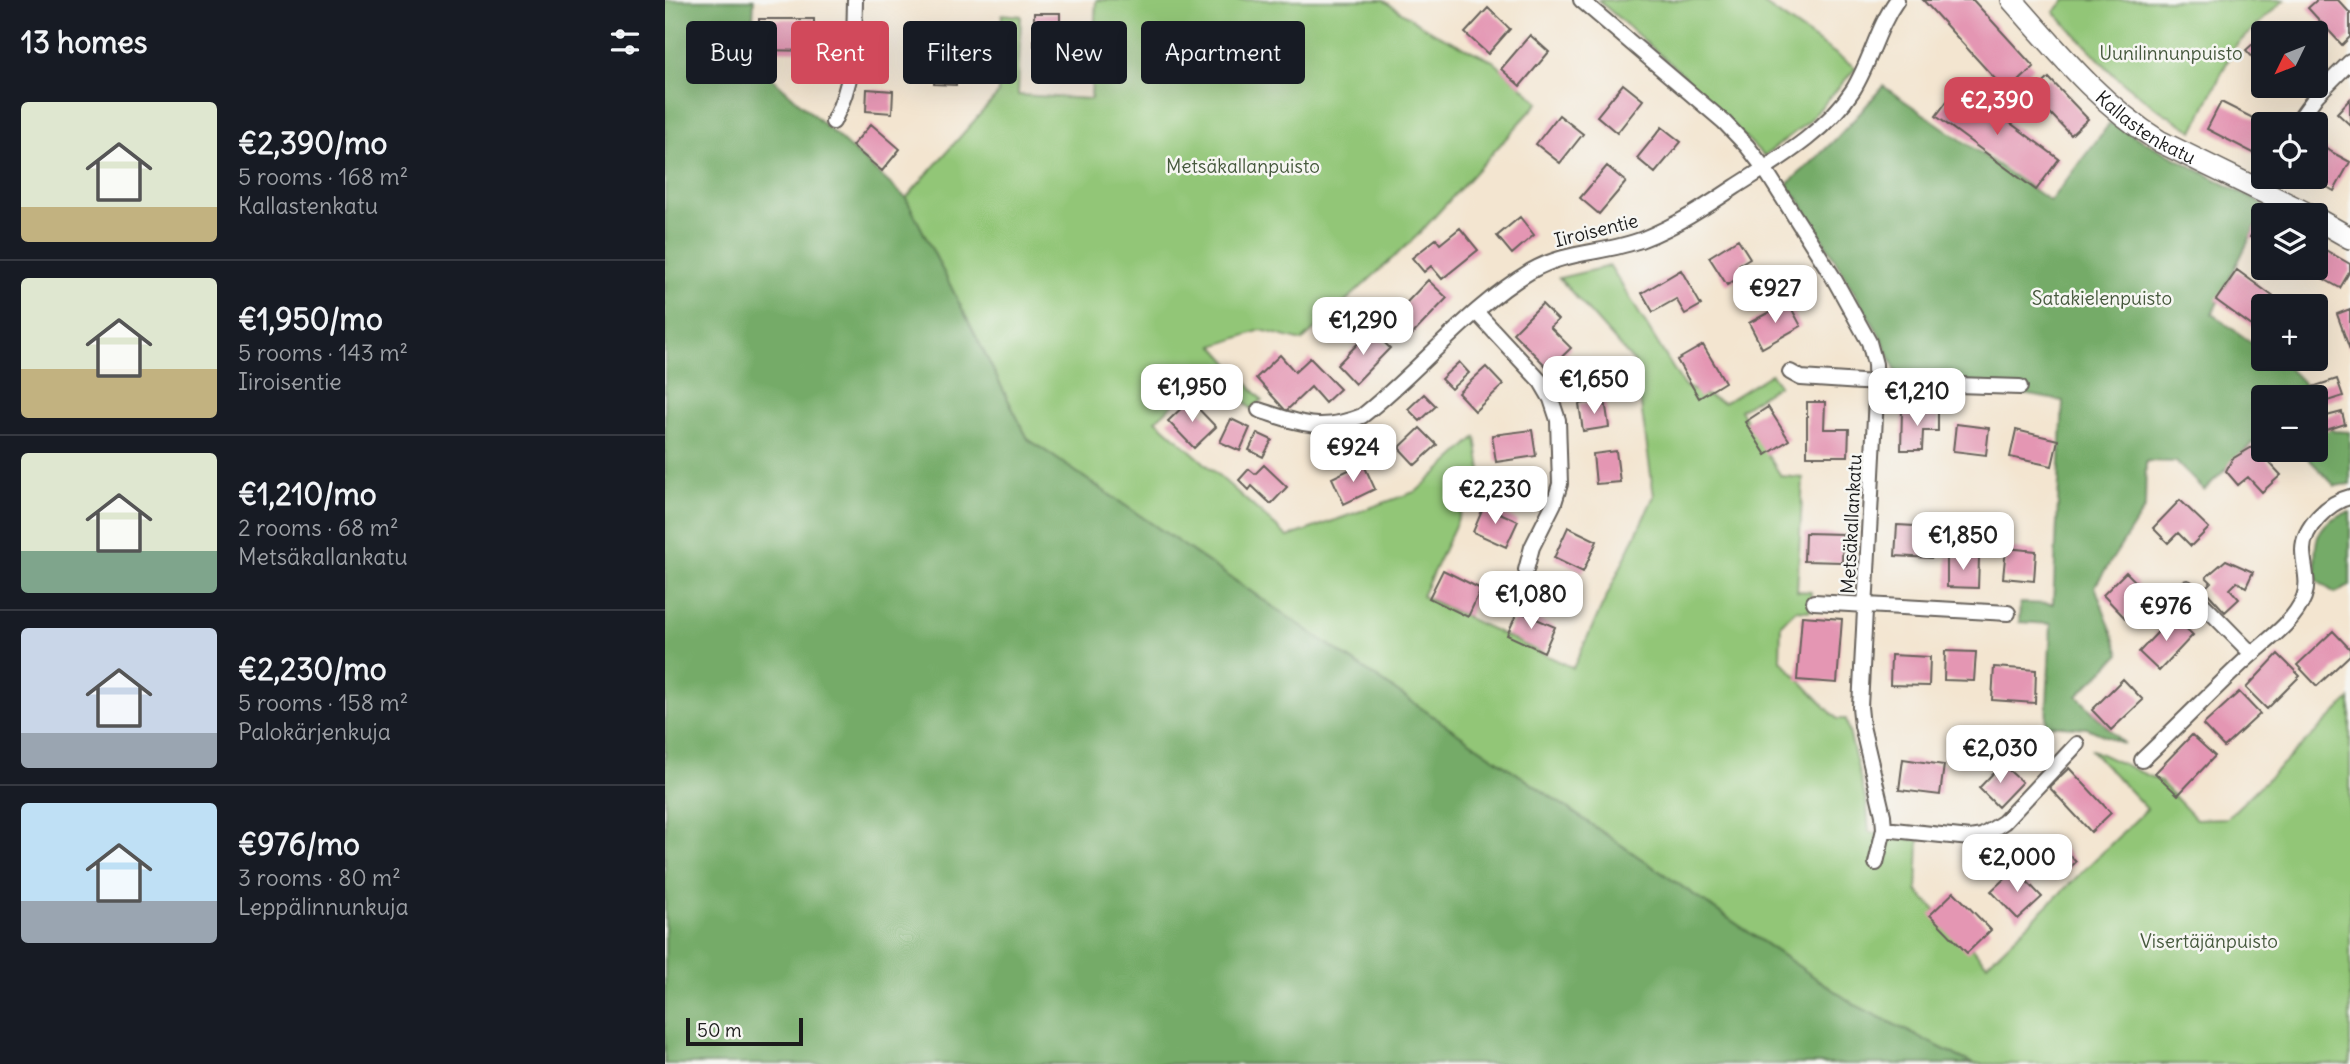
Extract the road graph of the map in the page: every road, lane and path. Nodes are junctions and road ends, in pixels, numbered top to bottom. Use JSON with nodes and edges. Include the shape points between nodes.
{"nodes":[{"id":1,"x":855,"y":0,"type":"edge"},
{"id":2,"x":1581,"y":0,"type":"edge"},
{"id":3,"x":1897,"y":0,"type":"edge"},
{"id":4,"x":2012,"y":0,"type":"edge"},
{"id":5,"x":2350,"y":62,"type":"edge"},
{"id":6,"x":2305,"y":112,"type":"edge"},
{"id":7,"x":833,"y":122,"type":"dead end"},
{"id":8,"x":1764,"y":168,"type":"junction"},
{"id":9,"x":2251,"y":178,"type":"edge"},
{"id":10,"x":2272,"y":189,"type":"edge"},
{"id":11,"x":2293,"y":203,"type":"edge"},
{"id":12,"x":2328,"y":225,"type":"edge"},
{"id":13,"x":2350,"y":238,"type":"edge"},
{"id":14,"x":1477,"y":313,"type":"junction"},
{"id":15,"x":1790,"y":372,"type":"dead end"},
{"id":16,"x":1876,"y":382,"type":"junction"},
{"id":17,"x":2020,"y":387,"type":"dead end"},
{"id":18,"x":1259,"y":410,"type":"dead end"},
{"id":19,"x":2350,"y":497,"type":"edge"},
{"id":20,"x":1526,"y":570,"type":"dead end"},
{"id":21,"x":2187,"y":588,"type":"dead end"},
{"id":22,"x":1814,"y":602,"type":"dead end"},
{"id":23,"x":1866,"y":605,"type":"junction"},
{"id":24,"x":2008,"y":613,"type":"dead end"},
{"id":25,"x":2252,"y":654,"type":"junction"},
{"id":26,"x":2077,"y":744,"type":"dead end"},
{"id":27,"x":2142,"y":760,"type":"dead end"},
{"id":28,"x":1884,"y":829,"type":"junction"},
{"id":29,"x":1876,"y":863,"type":"dead end"}],
"edges":[{"from":1,"to":7,"type":"street","via":[[854,58],[844,101]]},
{"from":2,"to":8,"type":"street","name":"Metsäkallankatu","via":[[1724,122]]},
{"from":3,"to":8,"type":"street","name":"Iiroisentie","via":[[1884,19],[1864,69],[1838,110]]},
{"from":4,"to":9,"type":"street","name":"Kallastenkatu","via":[[2117,112],[2159,141]]},
{"from":5,"to":6,"type":"street"},
{"from":8,"to":14,"type":"street","name":"Iiroisentie","via":[[1694,214],[1641,240],[1553,260],[1512,283]]},
{"from":8,"to":16,"type":"street","name":"Metsäkallankatu","via":[[1856,317],[1869,342]]},
{"from":10,"to":11,"type":"street","name":"Kallastenkatu"},
{"from":12,"to":13,"type":"street"},
{"from":14,"to":18,"type":"street","name":"Iiroisentie","via":[[1362,416],[1342,424],[1305,425]]},
{"from":14,"to":20,"type":"street","via":[[1541,382],[1557,420],[1560,484]]},
{"from":15,"to":16,"type":"street","via":[[1801,378]]},
{"from":16,"to":17,"type":"street"},
{"from":16,"to":23,"type":"street","name":"Metsäkallankatu"},
{"from":19,"to":25,"type":"street","via":[[2333,503],[2308,533],[2303,546],[2305,595],[2289,621]]},
{"from":21,"to":25,"type":"street"},
{"from":22,"to":23,"type":"street"},
{"from":23,"to":24,"type":"street"},
{"from":23,"to":28,"type":"street","name":"Metsäkallankatu","via":[[1860,707]]},
{"from":25,"to":27,"type":"street"},
{"from":26,"to":28,"type":"street","via":[[2004,822],[1982,836]]},
{"from":28,"to":29,"type":"street","name":"Metsäkallankatu"}]}
